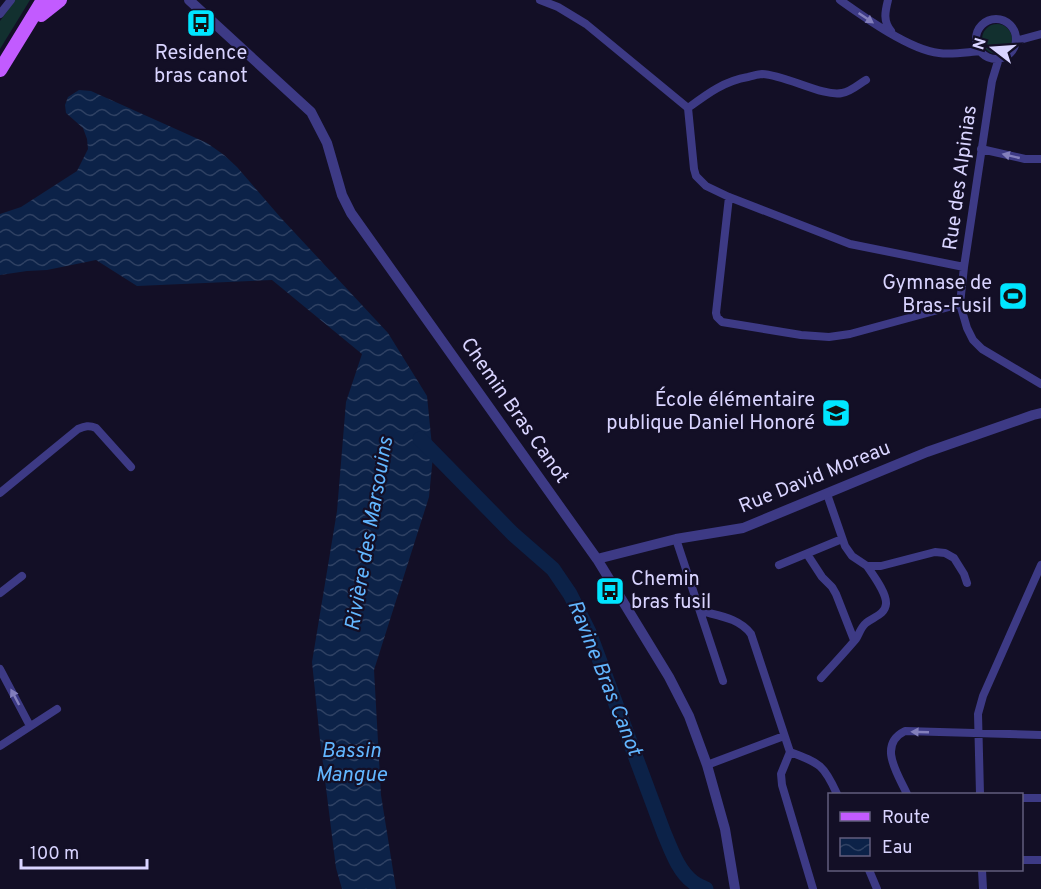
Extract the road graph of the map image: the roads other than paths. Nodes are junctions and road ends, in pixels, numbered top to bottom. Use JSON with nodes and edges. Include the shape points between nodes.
{"nodes":[{"id":1,"x":43,"y":0,"type":"edge"},
{"id":2,"x":52,"y":0,"type":"edge"},
{"id":3,"x":60,"y":0,"type":"edge"},
{"id":4,"x":543,"y":0,"type":"edge"},
{"id":5,"x":840,"y":0,"type":"edge"},
{"id":6,"x":888,"y":0,"type":"edge"},
{"id":7,"x":9,"y":1,"type":"edge"},
{"id":8,"x":193,"y":1,"type":"edge"},
{"id":9,"x":0,"y":14,"type":"edge"},
{"id":10,"x":41,"y":15,"type":"junction"},
{"id":11,"x":893,"y":34,"type":"junction"},
{"id":12,"x":1041,"y":34,"type":"edge"},
{"id":13,"x":1015,"y":36,"type":"junction"},
{"id":14,"x":977,"y":39,"type":"junction"},
{"id":15,"x":15,"y":46,"type":"junction"},
{"id":16,"x":960,"y":52,"type":"junction"},
{"id":17,"x":984,"y":54,"type":"junction"},
{"id":18,"x":999,"y":58,"type":"junction"},
{"id":19,"x":0,"y":70,"type":"edge"},
{"id":20,"x":866,"y":80,"type":"dead end"},
{"id":21,"x":992,"y":81,"type":"junction"},
{"id":22,"x":688,"y":108,"type":"junction"},
{"id":23,"x":981,"y":149,"type":"junction"},
{"id":24,"x":1041,"y":159,"type":"edge"},
{"id":25,"x":729,"y":197,"type":"junction"},
{"id":26,"x":964,"y":267,"type":"junction"},
{"id":27,"x":960,"y":304,"type":"junction"},
{"id":28,"x":1041,"y":384,"type":"edge"},
{"id":29,"x":1041,"y":413,"type":"edge"},
{"id":30,"x":131,"y":467,"type":"dead end"},
{"id":31,"x":0,"y":493,"type":"edge"},
{"id":32,"x":826,"y":494,"type":"junction"},
{"id":33,"x":676,"y":539,"type":"junction"},
{"id":34,"x":842,"y":539,"type":"junction"},
{"id":35,"x":807,"y":554,"type":"junction"},
{"id":36,"x":597,"y":559,"type":"junction"},
{"id":37,"x":779,"y":565,"type":"dead end"},
{"id":38,"x":1041,"y":565,"type":"edge"},
{"id":39,"x":867,"y":567,"type":"junction"},
{"id":40,"x":22,"y":576,"type":"dead end"},
{"id":41,"x":967,"y":583,"type":"dead end"},
{"id":42,"x":0,"y":593,"type":"edge"},
{"id":43,"x":701,"y":611,"type":"junction"},
{"id":44,"x":854,"y":640,"type":"junction"},
{"id":45,"x":0,"y":669,"type":"edge"},
{"id":46,"x":822,"y":678,"type":"dead end"},
{"id":47,"x":723,"y":681,"type":"dead end"},
{"id":48,"x":57,"y":709,"type":"dead end"},
{"id":49,"x":30,"y":726,"type":"junction"},
{"id":50,"x":978,"y":734,"type":"junction"},
{"id":51,"x":1041,"y":735,"type":"edge"},
{"id":52,"x":784,"y":736,"type":"junction"},
{"id":53,"x":0,"y":746,"type":"edge"},
{"id":54,"x":790,"y":752,"type":"junction"},
{"id":55,"x":707,"y":765,"type":"junction"},
{"id":56,"x":836,"y":793,"type":"edge"},
{"id":57,"x":906,"y":793,"type":"edge"},
{"id":58,"x":980,"y":793,"type":"edge"},
{"id":59,"x":1023,"y":798,"type":"edge"},
{"id":60,"x":1041,"y":798,"type":"edge"},
{"id":61,"x":1023,"y":860,"type":"edge"},
{"id":62,"x":1041,"y":860,"type":"edge"},
{"id":63,"x":869,"y":871,"type":"edge"},
{"id":64,"x":982,"y":871,"type":"edge"},
{"id":65,"x":735,"y":889,"type":"edge"},
{"id":66,"x":813,"y":889,"type":"edge"},
{"id":67,"x":877,"y":889,"type":"edge"},
{"id":68,"x":983,"y":889,"type":"edge"}],
"edges":[{"from":1,"to":15,"type":"main road"},
{"from":2,"to":10,"type":"main road"},
{"from":3,"to":10,"type":"main road"},
{"from":4,"to":22,"type":"street","via":[[586,24]]},
{"from":5,"to":11,"type":"street","one_way":true},
{"from":6,"to":11,"type":"street","via":[[884,18]]},
{"from":7,"to":9,"type":"street"},
{"from":8,"to":36,"type":"street","name":"Chemin Bras Canot","via":[[310,112],[327,143],[351,213]]},
{"from":10,"to":15,"type":"main road"},
{"from":11,"to":16,"type":"street","via":[[922,50]]},
{"from":12,"to":13,"type":"street"},
{"from":13,"to":14,"type":"street","via":[[1007,22],[996,19],[984,23]]},
{"from":13,"to":18,"type":"street","via":[[1012,51]]},
{"from":14,"to":16,"type":"street"},
{"from":14,"to":17,"type":"street"},
{"from":15,"to":19,"type":"main road"},
{"from":16,"to":17,"type":"street"},
{"from":17,"to":18,"type":"street"},
{"from":17,"to":21,"type":"street","name":"Rue des Alpinias"},
{"from":18,"to":21,"type":"street","name":"Rue des Alpinias"},
{"from":20,"to":22,"type":"street","via":[[839,94],[762,74],[728,81]]},
{"from":21,"to":23,"type":"street","name":"Rue des Alpinias"},
{"from":22,"to":25,"type":"street","via":[[696,176],[706,186]]},
{"from":24,"to":23,"type":"street","one_way":true},
{"from":23,"to":26,"type":"street","name":"Rue des Alpinias"},
{"from":25,"to":26,"type":"street","via":[[857,247]]},
{"from":25,"to":27,"type":"street","via":[[716,314],[722,322],[829,337]]},
{"from":26,"to":27,"type":"street","name":"Rue des Alpinias"},
{"from":27,"to":28,"type":"street","name":"Rue des Alpinias","via":[[966,328],[982,349]]},
{"from":29,"to":32,"type":"street","name":"Rue David Moreau","via":[[924,453]]},
{"from":30,"to":31,"type":"street","via":[[96,428],[84,426]]},
{"from":32,"to":33,"type":"street","name":"Rue David Moreau","via":[[743,528]]},
{"from":32,"to":34,"type":"street"},
{"from":33,"to":36,"type":"street","name":"Rue David Moreau"},
{"from":33,"to":43,"type":"street"},
{"from":34,"to":35,"type":"street"},
{"from":34,"to":39,"type":"street","via":[[852,556]]},
{"from":35,"to":37,"type":"street"},
{"from":35,"to":44,"type":"street","via":[[836,594]]},
{"from":36,"to":55,"type":"street","name":"Chemin Bras Canot","via":[[669,677]]},
{"from":38,"to":50,"type":"street","via":[[983,696]]},
{"from":39,"to":41,"type":"street","via":[[945,553],[954,558]]},
{"from":39,"to":44,"type":"street","via":[[886,601],[885,607]]},
{"from":40,"to":42,"type":"street"},
{"from":43,"to":47,"type":"street"},
{"from":43,"to":52,"type":"street","via":[[730,618],[751,634]]},
{"from":44,"to":46,"type":"street"},
{"from":49,"to":45,"type":"street","one_way":true},
{"from":48,"to":49,"type":"street"},
{"from":49,"to":53,"type":"street"},
{"from":50,"to":51,"type":"street"},
{"from":50,"to":57,"type":"street","one_way":true,"via":[[905,731],[897,735],[890,755]]},
{"from":50,"to":58,"type":"street"},
{"from":52,"to":54,"type":"street"},
{"from":52,"to":55,"type":"street"},
{"from":54,"to":56,"type":"street","via":[[820,765]]},
{"from":54,"to":66,"type":"street","via":[[781,774],[782,785]]},
{"from":55,"to":65,"type":"street","name":"Chemin Bras Canot","via":[[725,829]]},
{"from":59,"to":60,"type":"street"},
{"from":61,"to":62,"type":"street"},
{"from":63,"to":67,"type":"street"},
{"from":64,"to":68,"type":"street"}]}
